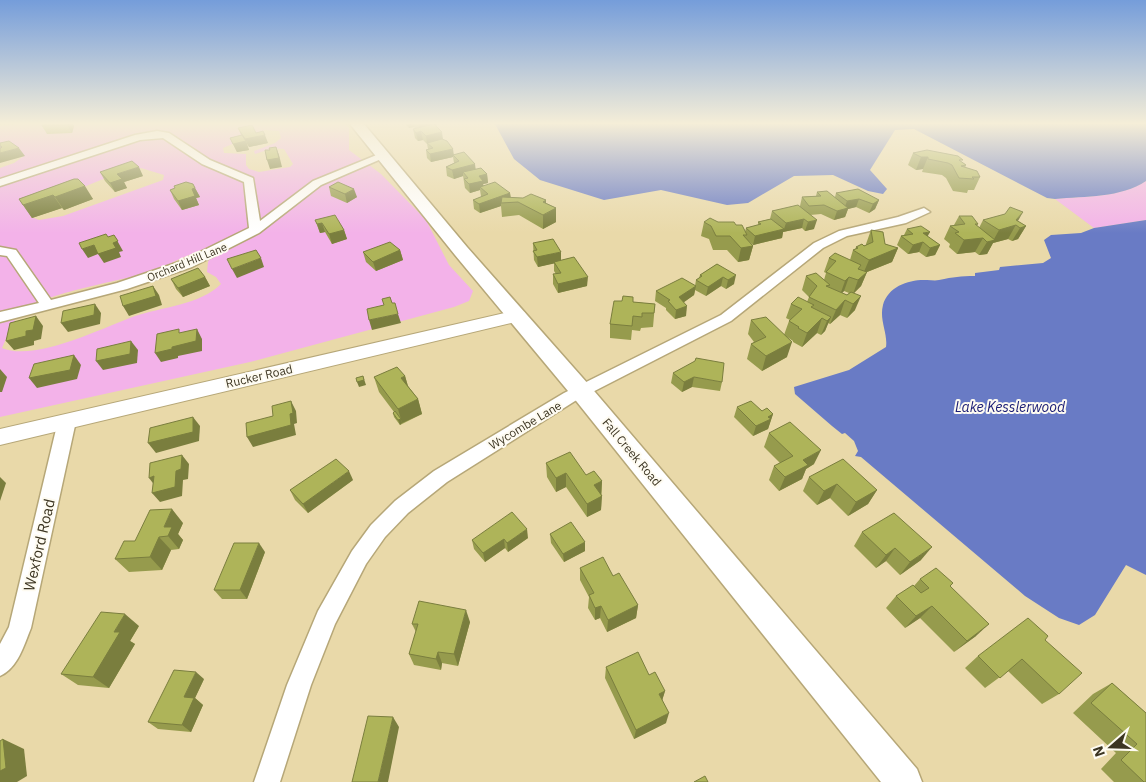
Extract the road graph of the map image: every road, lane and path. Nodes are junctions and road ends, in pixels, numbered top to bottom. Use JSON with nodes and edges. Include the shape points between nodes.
{"nodes":[{"id":1,"x":68,"y":160,"type":"edge"},
{"id":2,"x":204,"y":160,"type":"edge"},
{"id":3,"x":372,"y":160,"type":"edge"},
{"id":4,"x":387,"y":160,"type":"edge"},
{"id":5,"x":0,"y":183,"type":"edge"},
{"id":6,"x":924,"y":212,"type":"dead end"},
{"id":7,"x":255,"y":230,"type":"junction"},
{"id":8,"x":0,"y":252,"type":"edge"},
{"id":9,"x":48,"y":304,"type":"junction"},
{"id":10,"x":518,"y":316,"type":"junction"},
{"id":11,"x":0,"y":317,"type":"edge"},
{"id":12,"x":581,"y":391,"type":"junction"},
{"id":13,"x":67,"y":421,"type":"junction"},
{"id":14,"x":0,"y":437,"type":"edge"},
{"id":15,"x":0,"y":664,"type":"edge"},
{"id":16,"x":266,"y":782,"type":"edge"},
{"id":17,"x":904,"y":782,"type":"edge"}],
"edges":[{"from":1,"to":5,"type":"street"},
{"from":2,"to":7,"type":"street","via":[[247,178],[251,184]]},
{"from":3,"to":7,"type":"street","name":"Orchard Hill Lane","via":[[314,185]]},
{"from":4,"to":10,"type":"main road","name":"Fall Creek Road"},
{"from":6,"to":12,"type":"street","name":"Wycombe Lane","via":[[909,220],[861,228],[827,240],[754,300],[725,318]]},
{"from":7,"to":9,"type":"street","name":"Orchard Hill Lane","via":[[207,256],[162,274]]},
{"from":8,"to":9,"type":"street","via":[[12,253]]},
{"from":9,"to":11,"type":"street","name":"Orchard Hill Lane"},
{"from":10,"to":12,"type":"main road","name":"Fall Creek Road"},
{"from":10,"to":13,"type":"street","name":"Rucker Road"},
{"from":12,"to":16,"type":"street","name":"Wycombe Lane","via":[[438,478],[398,510],[378,532],[347,579],[318,639]]},
{"from":12,"to":17,"type":"main road","name":"Fall Creek Road"},
{"from":13,"to":14,"type":"street","name":"Rucker Road"},
{"from":13,"to":15,"type":"street","name":"Wexford Road","via":[[20,628]]}]}
